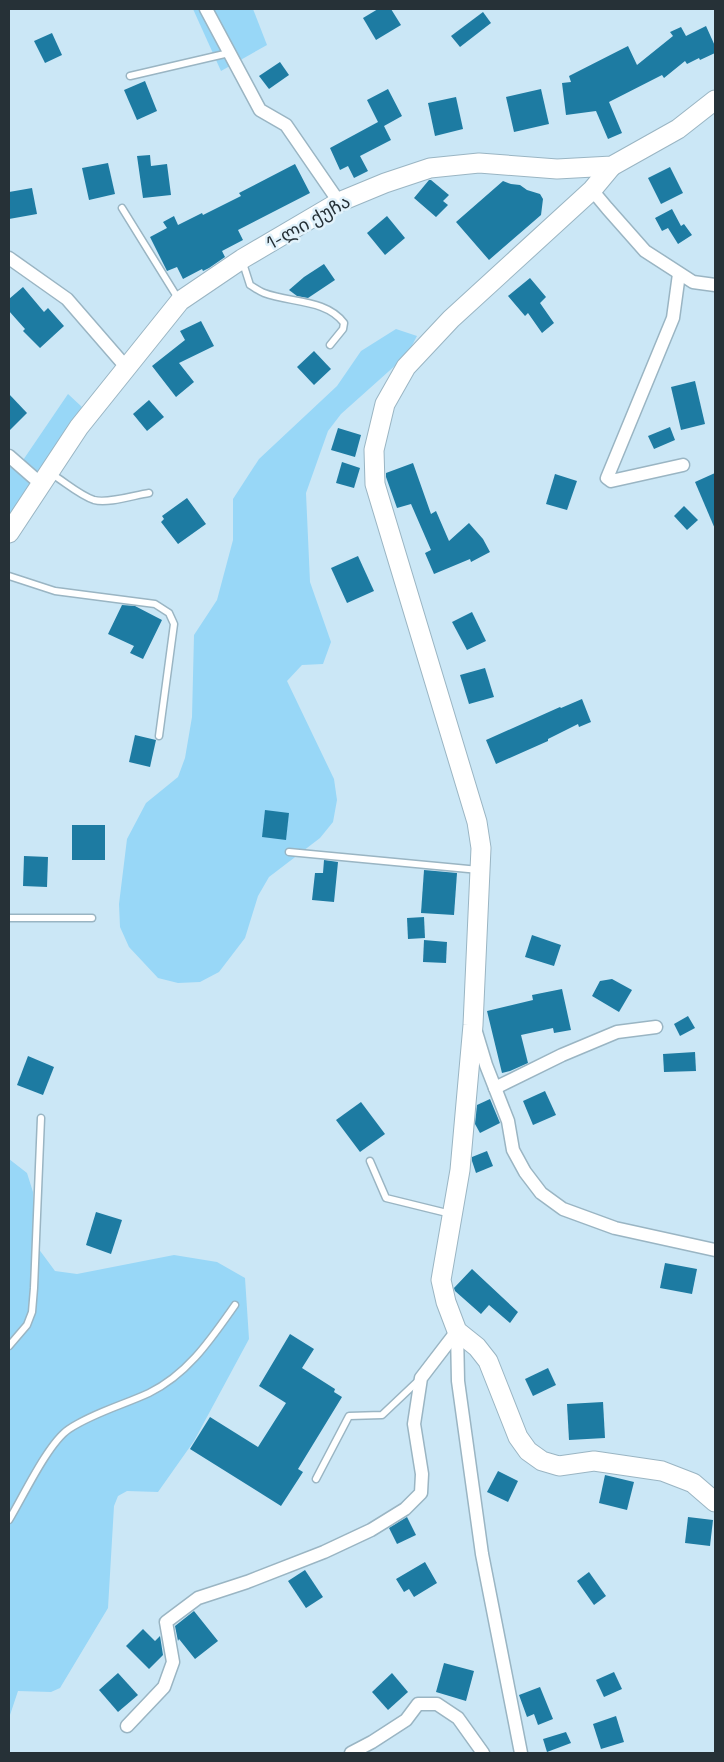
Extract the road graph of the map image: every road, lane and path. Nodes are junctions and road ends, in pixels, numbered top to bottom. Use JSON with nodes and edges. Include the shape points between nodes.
{"nodes":[{"id":1,"x":206,"y":9,"type":"edge"},
{"id":2,"x":230,"y":53,"type":"junction"},
{"id":3,"x":130,"y":76,"type":"dead end"},
{"id":4,"x":715,"y":100,"type":"edge"},
{"id":5,"x":612,"y":166,"type":"junction"},
{"id":6,"x":592,"y":190,"type":"junction"},
{"id":7,"x":339,"y":202,"type":"junction"},
{"id":8,"x":122,"y":208,"type":"dead end"},
{"id":9,"x":9,"y":258,"type":"edge"},
{"id":10,"x":242,"y":259,"type":"junction"},
{"id":11,"x":679,"y":274,"type":"junction"},
{"id":12,"x":715,"y":285,"type":"edge"},
{"id":13,"x":180,"y":301,"type":"junction"},
{"id":14,"x":330,"y":345,"type":"dead end"},
{"id":15,"x":126,"y":367,"type":"junction"},
{"id":16,"x":9,"y":456,"type":"edge"},
{"id":17,"x":683,"y":465,"type":"dead end"},
{"id":18,"x":45,"y":478,"type":"junction"},
{"id":19,"x":149,"y":493,"type":"dead end"},
{"id":20,"x":9,"y":533,"type":"edge"},
{"id":21,"x":9,"y":576,"type":"edge"},
{"id":22,"x":160,"y":736,"type":"dead end"},
{"id":23,"x":289,"y":852,"type":"dead end"},
{"id":24,"x":480,"y":870,"type":"junction"},
{"id":25,"x":9,"y":918,"type":"edge"},
{"id":26,"x":92,"y":918,"type":"dead end"},
{"id":27,"x":473,"y":1025,"type":"junction"},
{"id":28,"x":656,"y":1027,"type":"dead end"},
{"id":29,"x":495,"y":1088,"type":"junction"},
{"id":30,"x":41,"y":1118,"type":"dead end"},
{"id":31,"x":370,"y":1160,"type":"dead end"},
{"id":32,"x":452,"y":1214,"type":"junction"},
{"id":33,"x":715,"y":1250,"type":"edge"},
{"id":34,"x":235,"y":1305,"type":"dead end"},
{"id":35,"x":457,"y":1331,"type":"junction"},
{"id":36,"x":9,"y":1346,"type":"edge"},
{"id":37,"x":421,"y":1378,"type":"junction"},
{"id":38,"x":316,"y":1479,"type":"dead end"},
{"id":39,"x":715,"y":1502,"type":"edge"},
{"id":40,"x":9,"y":1520,"type":"edge"},
{"id":41,"x":127,"y":1726,"type":"dead end"},
{"id":42,"x":351,"y":1753,"type":"edge"},
{"id":43,"x":483,"y":1753,"type":"edge"},
{"id":44,"x":521,"y":1753,"type":"edge"}],
"edges":[{"from":1,"to":2,"type":"street"},
{"from":2,"to":3,"type":"lane"},
{"from":2,"to":7,"type":"street","via":[[260,110],[286,125]]},
{"from":4,"to":5,"type":"street","name":"1-ლი ქუჩა","via":[[678,130]]},
{"from":5,"to":6,"type":"street"},
{"from":5,"to":7,"type":"street","name":"1-ლი ქუჩა","via":[[557,169],[478,163],[430,168]]},
{"from":6,"to":11,"type":"street","via":[[645,251]]},
{"from":6,"to":24,"type":"street","via":[[451,319],[406,367],[385,404],[374,450],[375,484],[477,822]]},
{"from":7,"to":10,"type":"street","name":"1-ლი ქუჩა"},
{"from":8,"to":13,"type":"lane"},
{"from":9,"to":15,"type":"street","via":[[67,299]]},
{"from":10,"to":13,"type":"street","name":"1-ლი ქუჩა"},
{"from":10,"to":14,"type":"lane","via":[[250,286],[264,293],[327,309],[340,317],[343,329]]},
{"from":11,"to":12,"type":"street","via":[[693,282]]},
{"from":11,"to":17,"type":"street","via":[[673,318],[607,478],[612,481]]},
{"from":13,"to":15,"type":"street","name":"1-ლი ქუჩა"},
{"from":15,"to":18,"type":"street","name":"1-ლი ქუჩა","via":[[78,427]]},
{"from":16,"to":18,"type":"street"},
{"from":18,"to":19,"type":"lane","via":[[96,500]]},
{"from":18,"to":20,"type":"street","name":"1-ლი ქუჩა"},
{"from":21,"to":22,"type":"lane","via":[[55,592],[155,604],[169,614],[174,624]]},
{"from":23,"to":24,"type":"lane"},
{"from":24,"to":27,"type":"street"},
{"from":25,"to":26,"type":"lane"},
{"from":27,"to":29,"type":"street"},
{"from":27,"to":32,"type":"street","via":[[460,1170]]},
{"from":28,"to":29,"type":"street","via":[[617,1032]]},
{"from":29,"to":33,"type":"street","via":[[508,1121],[514,1150],[525,1172],[541,1193],[555,1204],[615,1228]]},
{"from":30,"to":36,"type":"lane","via":[[32,1312]]},
{"from":31,"to":32,"type":"lane","via":[[386,1198]]},
{"from":32,"to":35,"type":"street","via":[[441,1280]]},
{"from":34,"to":40,"type":"lane","via":[[206,1347],[177,1376],[68,1430],[53,1445]]},
{"from":35,"to":37,"type":"street"},
{"from":35,"to":39,"type":"street","via":[[488,1361],[518,1437],[528,1452],[559,1466],[594,1461],[662,1471],[693,1483]]},
{"from":35,"to":44,"type":"street","via":[[458,1380],[482,1554]]},
{"from":37,"to":38,"type":"lane","via":[[382,1415],[349,1416]]},
{"from":37,"to":41,"type":"street","via":[[414,1424],[422,1474],[421,1493],[405,1509],[371,1530],[324,1552],[198,1598],[166,1622],[173,1662],[164,1687]]},
{"from":42,"to":43,"type":"street","via":[[406,1720],[418,1704],[437,1704],[458,1718]]}]}
